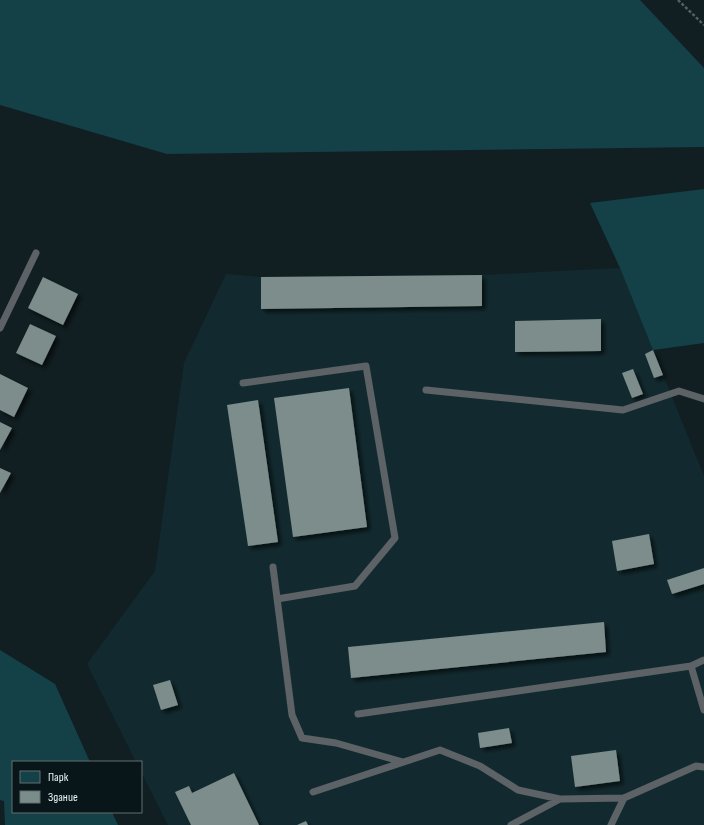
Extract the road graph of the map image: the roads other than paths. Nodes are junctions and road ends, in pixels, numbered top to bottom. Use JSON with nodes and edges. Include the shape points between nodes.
{"nodes":[{"id":1,"x":36,"y":253,"type":"dead end"},
{"id":2,"x":0,"y":328,"type":"edge"},
{"id":3,"x":243,"y":383,"type":"dead end"},
{"id":4,"x":426,"y":390,"type":"dead end"},
{"id":5,"x":704,"y":400,"type":"edge"},
{"id":6,"x":273,"y":567,"type":"dead end"},
{"id":7,"x":277,"y":599,"type":"junction"},
{"id":8,"x":704,"y":660,"type":"edge"},
{"id":9,"x":691,"y":666,"type":"junction"},
{"id":10,"x":704,"y":710,"type":"edge"},
{"id":11,"x":358,"y":714,"type":"dead end"},
{"id":12,"x":403,"y":762,"type":"junction"},
{"id":13,"x":704,"y":767,"type":"edge"},
{"id":14,"x":313,"y":792,"type":"dead end"},
{"id":15,"x":624,"y":798,"type":"junction"},
{"id":16,"x":560,"y":799,"type":"junction"},
{"id":17,"x":511,"y":825,"type":"edge"},
{"id":18,"x":611,"y":825,"type":"edge"}],
"edges":[{"from":1,"to":2,"type":"lane"},
{"from":3,"to":7,"type":"lane","via":[[366,366],[395,538],[355,586]]},
{"from":4,"to":5,"type":"lane","via":[[623,410],[679,391]]},
{"from":6,"to":7,"type":"lane"},
{"from":7,"to":12,"type":"lane","via":[[292,715],[302,738],[336,743]]},
{"from":8,"to":9,"type":"lane"},
{"from":9,"to":10,"type":"lane"},
{"from":9,"to":11,"type":"lane"},
{"from":12,"to":14,"type":"lane"},
{"from":12,"to":16,"type":"lane","via":[[440,750],[480,766],[518,790]]},
{"from":13,"to":15,"type":"lane","via":[[696,766]]},
{"from":15,"to":16,"type":"lane"},
{"from":15,"to":18,"type":"lane"},
{"from":16,"to":17,"type":"lane"}]}
